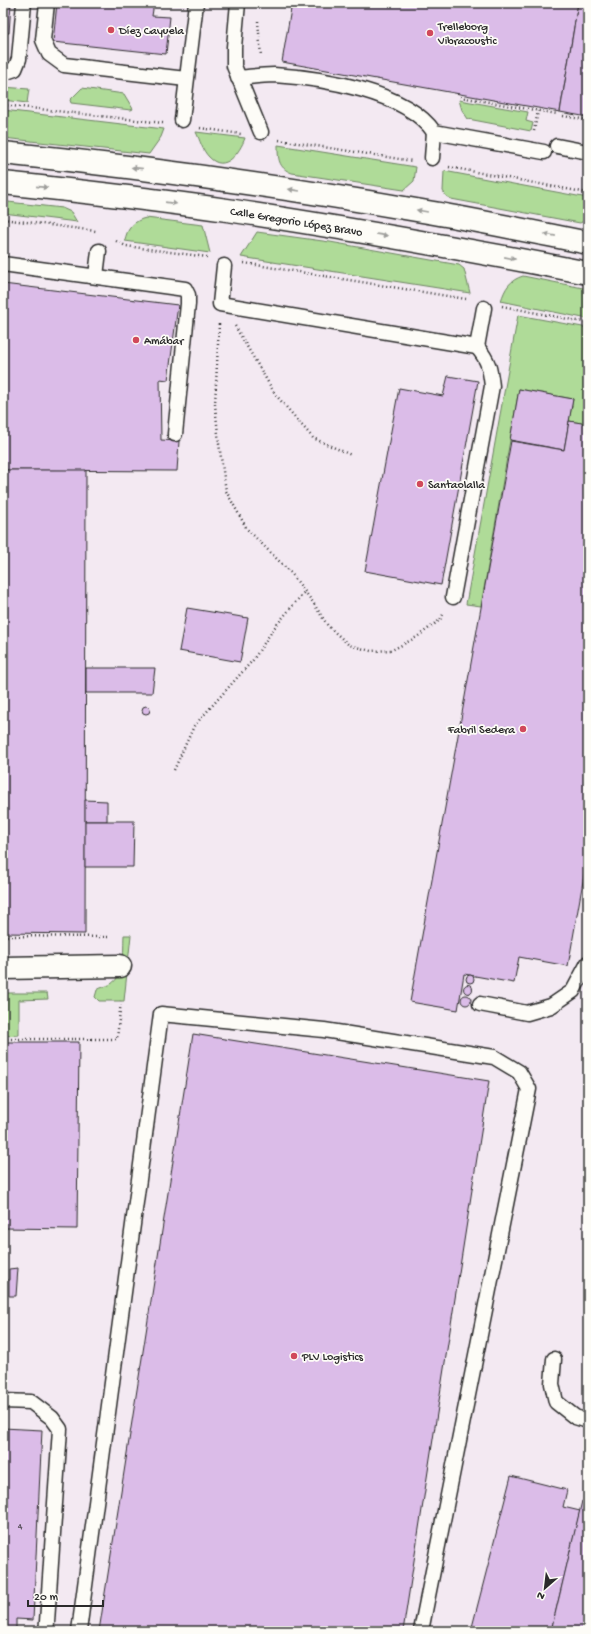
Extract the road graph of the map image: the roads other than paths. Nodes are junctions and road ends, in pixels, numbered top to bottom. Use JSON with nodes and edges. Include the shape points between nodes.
{"nodes":[{"id":1,"x":24,"y":3,"type":"edge"},
{"id":2,"x":47,"y":3,"type":"edge"},
{"id":3,"x":196,"y":3,"type":"edge"},
{"id":4,"x":238,"y":3,"type":"edge"},
{"id":5,"x":3,"y":73,"type":"edge"},
{"id":6,"x":238,"y":78,"type":"junction"},
{"id":7,"x":186,"y":79,"type":"junction"},
{"id":8,"x":182,"y":120,"type":"dead end"},
{"id":9,"x":261,"y":132,"type":"dead end"},
{"id":10,"x":434,"y":132,"type":"junction"},
{"id":11,"x":557,"y":146,"type":"dead end"},
{"id":12,"x":544,"y":152,"type":"dead end"},
{"id":13,"x":588,"y":152,"type":"edge"},
{"id":14,"x":3,"y":153,"type":"edge"},
{"id":15,"x":432,"y":158,"type":"dead end"},
{"id":16,"x":3,"y":183,"type":"edge"},
{"id":17,"x":588,"y":243,"type":"edge"},
{"id":18,"x":99,"y":251,"type":"dead end"},
{"id":19,"x":3,"y":264,"type":"edge"},
{"id":20,"x":224,"y":266,"type":"dead end"},
{"id":21,"x":588,"y":273,"type":"edge"},
{"id":22,"x":96,"y":276,"type":"junction"},
{"id":23,"x":484,"y":308,"type":"dead end"},
{"id":24,"x":477,"y":347,"type":"junction"},
{"id":25,"x":175,"y":434,"type":"dead end"},
{"id":26,"x":453,"y":597,"type":"road end"},
{"id":27,"x":588,"y":964,"type":"edge"},
{"id":28,"x":120,"y":966,"type":"dead end"},
{"id":29,"x":3,"y":968,"type":"edge"},
{"id":30,"x":480,"y":1004,"type":"dead end"},
{"id":31,"x":554,"y":1359,"type":"dead end"},
{"id":32,"x":3,"y":1401,"type":"edge"},
{"id":33,"x":588,"y":1421,"type":"edge"},
{"id":34,"x":46,"y":1631,"type":"edge"},
{"id":35,"x":79,"y":1631,"type":"edge"},
{"id":36,"x":421,"y":1631,"type":"edge"}],
"edges":[{"from":1,"to":5,"type":"lane","via":[[19,59],[15,69]]},
{"from":2,"to":7,"type":"lane","via":[[43,40],[49,54],[64,65]]},
{"from":3,"to":7,"type":"lane"},
{"from":4,"to":6,"type":"lane","via":[[234,66]]},
{"from":6,"to":9,"type":"lane"},
{"from":6,"to":10,"type":"lane","via":[[274,75],[355,87],[387,97],[429,124]]},
{"from":7,"to":8,"type":"lane"},
{"from":10,"to":12,"type":"lane"},
{"from":10,"to":15,"type":"lane"},
{"from":11,"to":13,"type":"lane"},
{"from":17,"to":14,"type":"main road","one_way":true,"via":[[423,211],[254,183]]},
{"from":16,"to":21,"type":"main road","name":"Calle Gregorio López Bravo","one_way":true,"via":[[233,211],[413,240]]},
{"from":18,"to":22,"type":"lane"},
{"from":19,"to":22,"type":"lane"},
{"from":20,"to":24,"type":"lane","via":[[220,304]]},
{"from":22,"to":25,"type":"lane","via":[[185,289],[188,304]]},
{"from":23,"to":24,"type":"lane"},
{"from":24,"to":26,"type":"lane","via":[[486,357],[492,386]]},
{"from":27,"to":30,"type":"lane","via":[[573,991],[551,1006],[527,1013]]},
{"from":28,"to":29,"type":"main road"},
{"from":31,"to":33,"type":"lane","via":[[552,1384],[556,1402],[575,1417]]},
{"from":32,"to":34,"type":"lane","via":[[31,1402],[52,1418],[60,1429]]},
{"from":35,"to":36,"type":"lane","via":[[161,1014],[324,1030],[494,1057],[519,1072],[529,1089]]}]}
